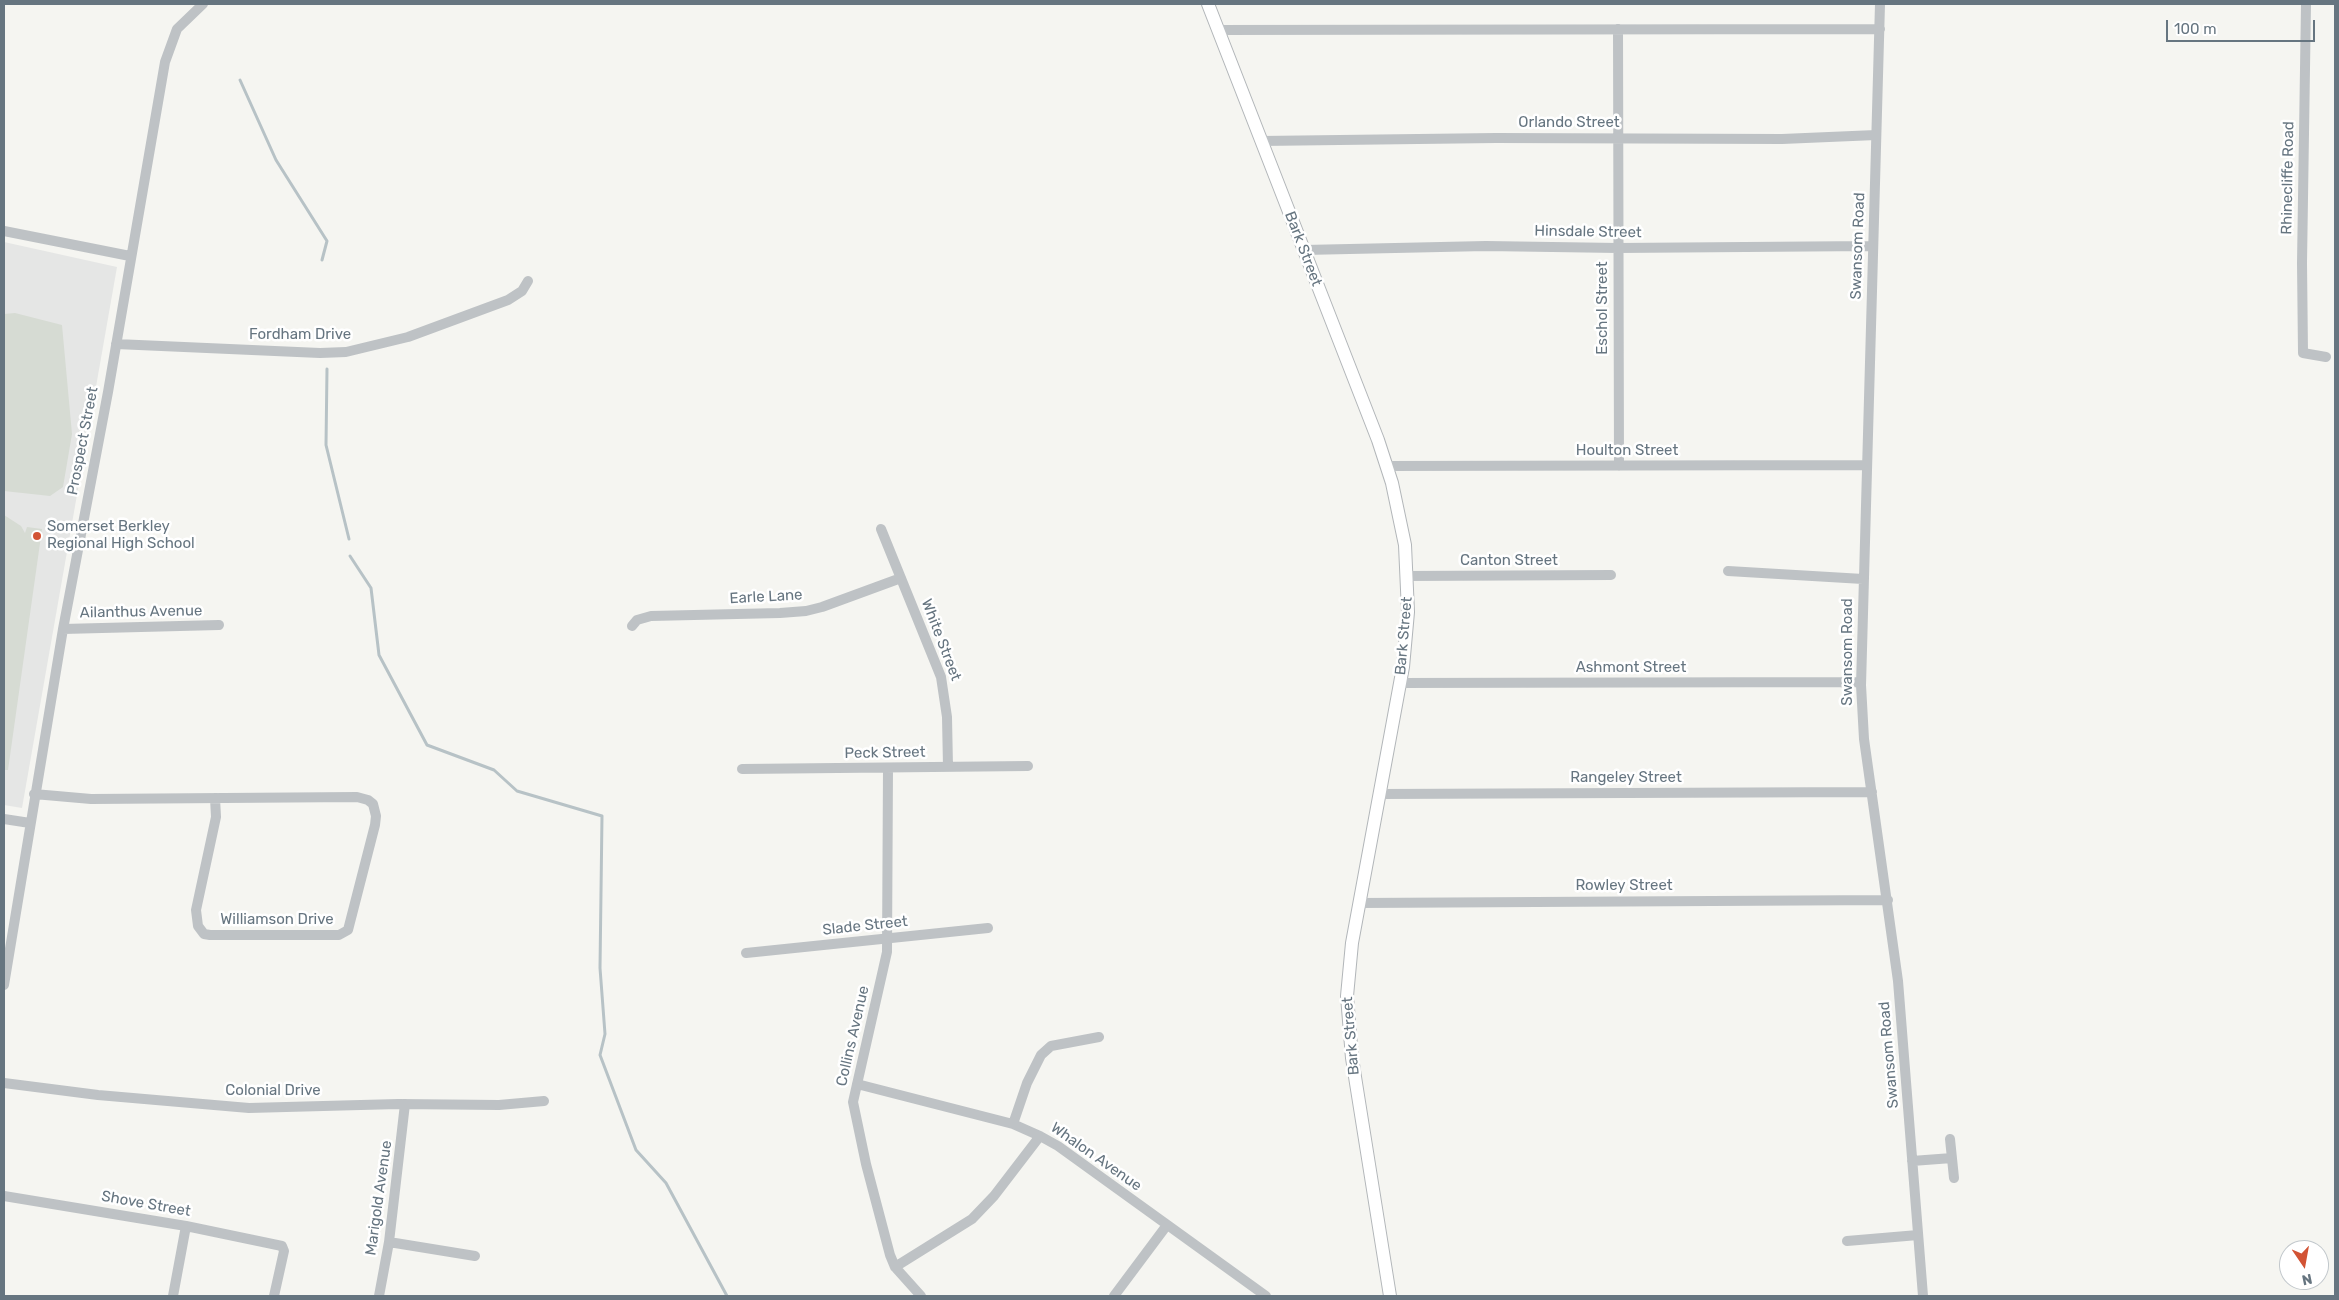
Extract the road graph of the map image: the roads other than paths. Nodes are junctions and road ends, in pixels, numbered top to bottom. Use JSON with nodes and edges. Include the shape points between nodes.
{"nodes":[{"id":1,"x":203,"y":4,"type":"edge"},
{"id":2,"x":1208,"y":4,"type":"edge"},
{"id":3,"x":1880,"y":4,"type":"edge"},
{"id":4,"x":2306,"y":4,"type":"edge"},
{"id":5,"x":1618,"y":29,"type":"junction"},
{"id":6,"x":1880,"y":29,"type":"junction"},
{"id":7,"x":1218,"y":30,"type":"junction"},
{"id":8,"x":1876,"y":135,"type":"junction"},
{"id":9,"x":1619,"y":138,"type":"junction"},
{"id":10,"x":1261,"y":141,"type":"junction"},
{"id":11,"x":4,"y":231,"type":"edge"},
{"id":12,"x":1872,"y":246,"type":"junction"},
{"id":13,"x":1618,"y":248,"type":"junction"},
{"id":14,"x":1304,"y":250,"type":"junction"},
{"id":15,"x":130,"y":256,"type":"junction"},
{"id":16,"x":528,"y":281,"type":"dead end"},
{"id":17,"x":116,"y":344,"type":"junction"},
{"id":18,"x":2326,"y":356,"type":"dead end"},
{"id":19,"x":1866,"y":465,"type":"junction"},
{"id":20,"x":1387,"y":466,"type":"junction"},
{"id":21,"x":1619,"y":466,"type":"junction"},
{"id":22,"x":881,"y":529,"type":"dead end"},
{"id":23,"x":1728,"y":571,"type":"dead end"},
{"id":24,"x":1611,"y":575,"type":"dead end"},
{"id":25,"x":1408,"y":576,"type":"junction"},
{"id":26,"x":901,"y":578,"type":"junction"},
{"id":27,"x":1863,"y":579,"type":"junction"},
{"id":28,"x":219,"y":625,"type":"dead end"},
{"id":29,"x":632,"y":626,"type":"dead end"},
{"id":30,"x":63,"y":629,"type":"junction"},
{"id":31,"x":1861,"y":682,"type":"junction"},
{"id":32,"x":1400,"y":684,"type":"junction"},
{"id":33,"x":1028,"y":766,"type":"dead end"},
{"id":34,"x":948,"y":767,"type":"junction"},
{"id":35,"x":888,"y":768,"type":"junction"},
{"id":36,"x":742,"y":769,"type":"dead end"},
{"id":37,"x":1872,"y":792,"type":"junction"},
{"id":38,"x":34,"y":794,"type":"junction"},
{"id":39,"x":1381,"y":794,"type":"junction"},
{"id":40,"x":215,"y":798,"type":"junction"},
{"id":41,"x":4,"y":819,"type":"edge"},
{"id":42,"x":30,"y":823,"type":"junction"},
{"id":43,"x":1888,"y":900,"type":"junction"},
{"id":44,"x":1360,"y":903,"type":"junction"},
{"id":45,"x":988,"y":928,"type":"dead end"},
{"id":46,"x":888,"y":938,"type":"junction"},
{"id":47,"x":746,"y":953,"type":"dead end"},
{"id":48,"x":4,"y":978,"type":"edge"},
{"id":49,"x":1099,"y":1037,"type":"dead end"},
{"id":50,"x":4,"y":1083,"type":"edge"},
{"id":51,"x":857,"y":1084,"type":"junction"},
{"id":52,"x":544,"y":1101,"type":"dead end"},
{"id":53,"x":405,"y":1104,"type":"junction"},
{"id":54,"x":1013,"y":1124,"type":"junction"},
{"id":55,"x":1040,"y":1136,"type":"junction"},
{"id":56,"x":1950,"y":1139,"type":"dead end"},
{"id":57,"x":1952,"y":1158,"type":"junction"},
{"id":58,"x":1912,"y":1162,"type":"junction"},
{"id":59,"x":1954,"y":1178,"type":"dead end"},
{"id":60,"x":4,"y":1196,"type":"edge"},
{"id":61,"x":1167,"y":1225,"type":"junction"},
{"id":62,"x":186,"y":1226,"type":"junction"},
{"id":63,"x":1918,"y":1235,"type":"junction"},
{"id":64,"x":1847,"y":1241,"type":"dead end"},
{"id":65,"x":389,"y":1242,"type":"junction"},
{"id":66,"x":475,"y":1256,"type":"dead end"},
{"id":67,"x":895,"y":1267,"type":"junction"},
{"id":68,"x":172,"y":1296,"type":"edge"},
{"id":69,"x":274,"y":1296,"type":"edge"},
{"id":70,"x":380,"y":1296,"type":"edge"},
{"id":71,"x":921,"y":1296,"type":"edge"},
{"id":72,"x":1114,"y":1296,"type":"edge"},
{"id":73,"x":1266,"y":1296,"type":"edge"},
{"id":74,"x":1390,"y":1296,"type":"edge"},
{"id":75,"x":1923,"y":1296,"type":"edge"}],
"edges":[{"from":1,"to":15,"type":"street","name":"Prospect Street","via":[[177,29],[165,62]]},
{"from":2,"to":7,"type":"main road","name":"Bark Street"},
{"from":3,"to":6,"type":"street","name":"Swansom Road"},
{"from":4,"to":18,"type":"street","name":"Rhinecliffe Road","via":[[2303,353]]},
{"from":5,"to":6,"type":"street"},
{"from":5,"to":7,"type":"street"},
{"from":5,"to":9,"type":"street","name":"Eschol Street"},
{"from":6,"to":8,"type":"street","name":"Swansom Road"},
{"from":7,"to":10,"type":"main road","name":"Bark Street"},
{"from":8,"to":9,"type":"street","name":"Orlando Street"},
{"from":8,"to":12,"type":"street","name":"Swansom Road"},
{"from":9,"to":10,"type":"street","name":"Orlando Street"},
{"from":9,"to":13,"type":"street","name":"Eschol Street"},
{"from":10,"to":14,"type":"main road","name":"Bark Street"},
{"from":11,"to":15,"type":"street"},
{"from":12,"to":13,"type":"street","name":"Hinsdale Street"},
{"from":12,"to":19,"type":"street","name":"Swansom Road"},
{"from":13,"to":14,"type":"street","name":"Hinsdale Street","via":[[1486,246]]},
{"from":13,"to":21,"type":"street","name":"Eschol Street"},
{"from":14,"to":20,"type":"main road","name":"Bark Street"},
{"from":15,"to":17,"type":"street","name":"Prospect Street"},
{"from":16,"to":17,"type":"street","name":"Fordham Drive","via":[[522,291],[508,300],[408,337],[346,352]]},
{"from":17,"to":30,"type":"street","name":"Prospect Street"},
{"from":19,"to":21,"type":"street","name":"Houlton Street"},
{"from":19,"to":27,"type":"street","name":"Swansom Road"},
{"from":20,"to":21,"type":"street","name":"Houlton Street"},
{"from":20,"to":25,"type":"main road","name":"Bark Street","via":[[1399,513]]},
{"from":22,"to":26,"type":"street","name":"White Street"},
{"from":23,"to":27,"type":"street"},
{"from":24,"to":25,"type":"street","name":"Canton Street"},
{"from":25,"to":32,"type":"main road","name":"Bark Street","via":[[1408,612]]},
{"from":26,"to":29,"type":"street","name":"Earle Lane","via":[[806,611],[651,616],[637,620]]},
{"from":26,"to":34,"type":"street","name":"White Street","via":[[942,676]]},
{"from":27,"to":31,"type":"street","name":"Swansom Road"},
{"from":28,"to":30,"type":"street","name":"Ailanthus Avenue"},
{"from":30,"to":38,"type":"street","name":"Prospect Street"},
{"from":31,"to":32,"type":"street","name":"Ashmont Street"},
{"from":31,"to":37,"type":"street","name":"Swansom Road","via":[[1864,739]]},
{"from":32,"to":39,"type":"main road","name":"Bark Street"},
{"from":33,"to":34,"type":"street","name":"Peck Street"},
{"from":34,"to":35,"type":"street","name":"Peck Street"},
{"from":35,"to":36,"type":"street","name":"Peck Street"},
{"from":35,"to":46,"type":"street","name":"Collins Avenue"},
{"from":37,"to":39,"type":"street","name":"Rangeley Street"},
{"from":37,"to":43,"type":"street","name":"Swansom Road"},
{"from":38,"to":40,"type":"street","name":"Williamson Drive","via":[[91,799]]},
{"from":38,"to":42,"type":"street","name":"Prospect Street"},
{"from":39,"to":44,"type":"main road","name":"Bark Street"},
{"from":40,"to":40,"type":"street","name":"Williamson Drive","via":[[357,797],[373,804],[375,825],[348,930],[339,935],[204,934],[198,926],[196,910],[216,817]]},
{"from":41,"to":42,"type":"street"},
{"from":42,"to":48,"type":"street","name":"Prospect Street"},
{"from":43,"to":44,"type":"street","name":"Rowley Street"},
{"from":43,"to":58,"type":"street","name":"Swansom Road","via":[[1898,981]]},
{"from":44,"to":74,"type":"main road","name":"Bark Street","via":[[1348,966],[1349,1035]]},
{"from":45,"to":46,"type":"street","name":"Slade Street"},
{"from":46,"to":47,"type":"street","name":"Slade Street"},
{"from":46,"to":51,"type":"street","name":"Collins Avenue"},
{"from":49,"to":54,"type":"street","via":[[1052,1046],[1041,1055]]},
{"from":50,"to":53,"type":"street","name":"Colonial Drive","via":[[249,1108]]},
{"from":51,"to":54,"type":"street","name":"Whalon Avenue"},
{"from":51,"to":67,"type":"street","name":"Collins Avenue","via":[[853,1102],[855,1117]]},
{"from":52,"to":53,"type":"street","name":"Colonial Drive"},
{"from":53,"to":65,"type":"street","name":"Marigold Avenue"},
{"from":54,"to":55,"type":"street","name":"Whalon Avenue"},
{"from":55,"to":61,"type":"street","name":"Whalon Avenue"},
{"from":55,"to":67,"type":"street","via":[[972,1219]]},
{"from":56,"to":57,"type":"street"},
{"from":57,"to":58,"type":"street"},
{"from":57,"to":59,"type":"street"},
{"from":58,"to":63,"type":"street","name":"Swansom Road"},
{"from":60,"to":62,"type":"street","name":"Shove Street"},
{"from":61,"to":72,"type":"street"},
{"from":61,"to":73,"type":"street","name":"Whalon Avenue"},
{"from":62,"to":68,"type":"street"},
{"from":62,"to":69,"type":"street","name":"Shove Street","via":[[282,1246],[284,1251]]},
{"from":63,"to":64,"type":"street"},
{"from":63,"to":75,"type":"street","name":"Swansom Road"},
{"from":65,"to":66,"type":"street"},
{"from":65,"to":70,"type":"street","name":"Marigold Avenue"},
{"from":67,"to":71,"type":"street","name":"Collins Avenue"}]}
